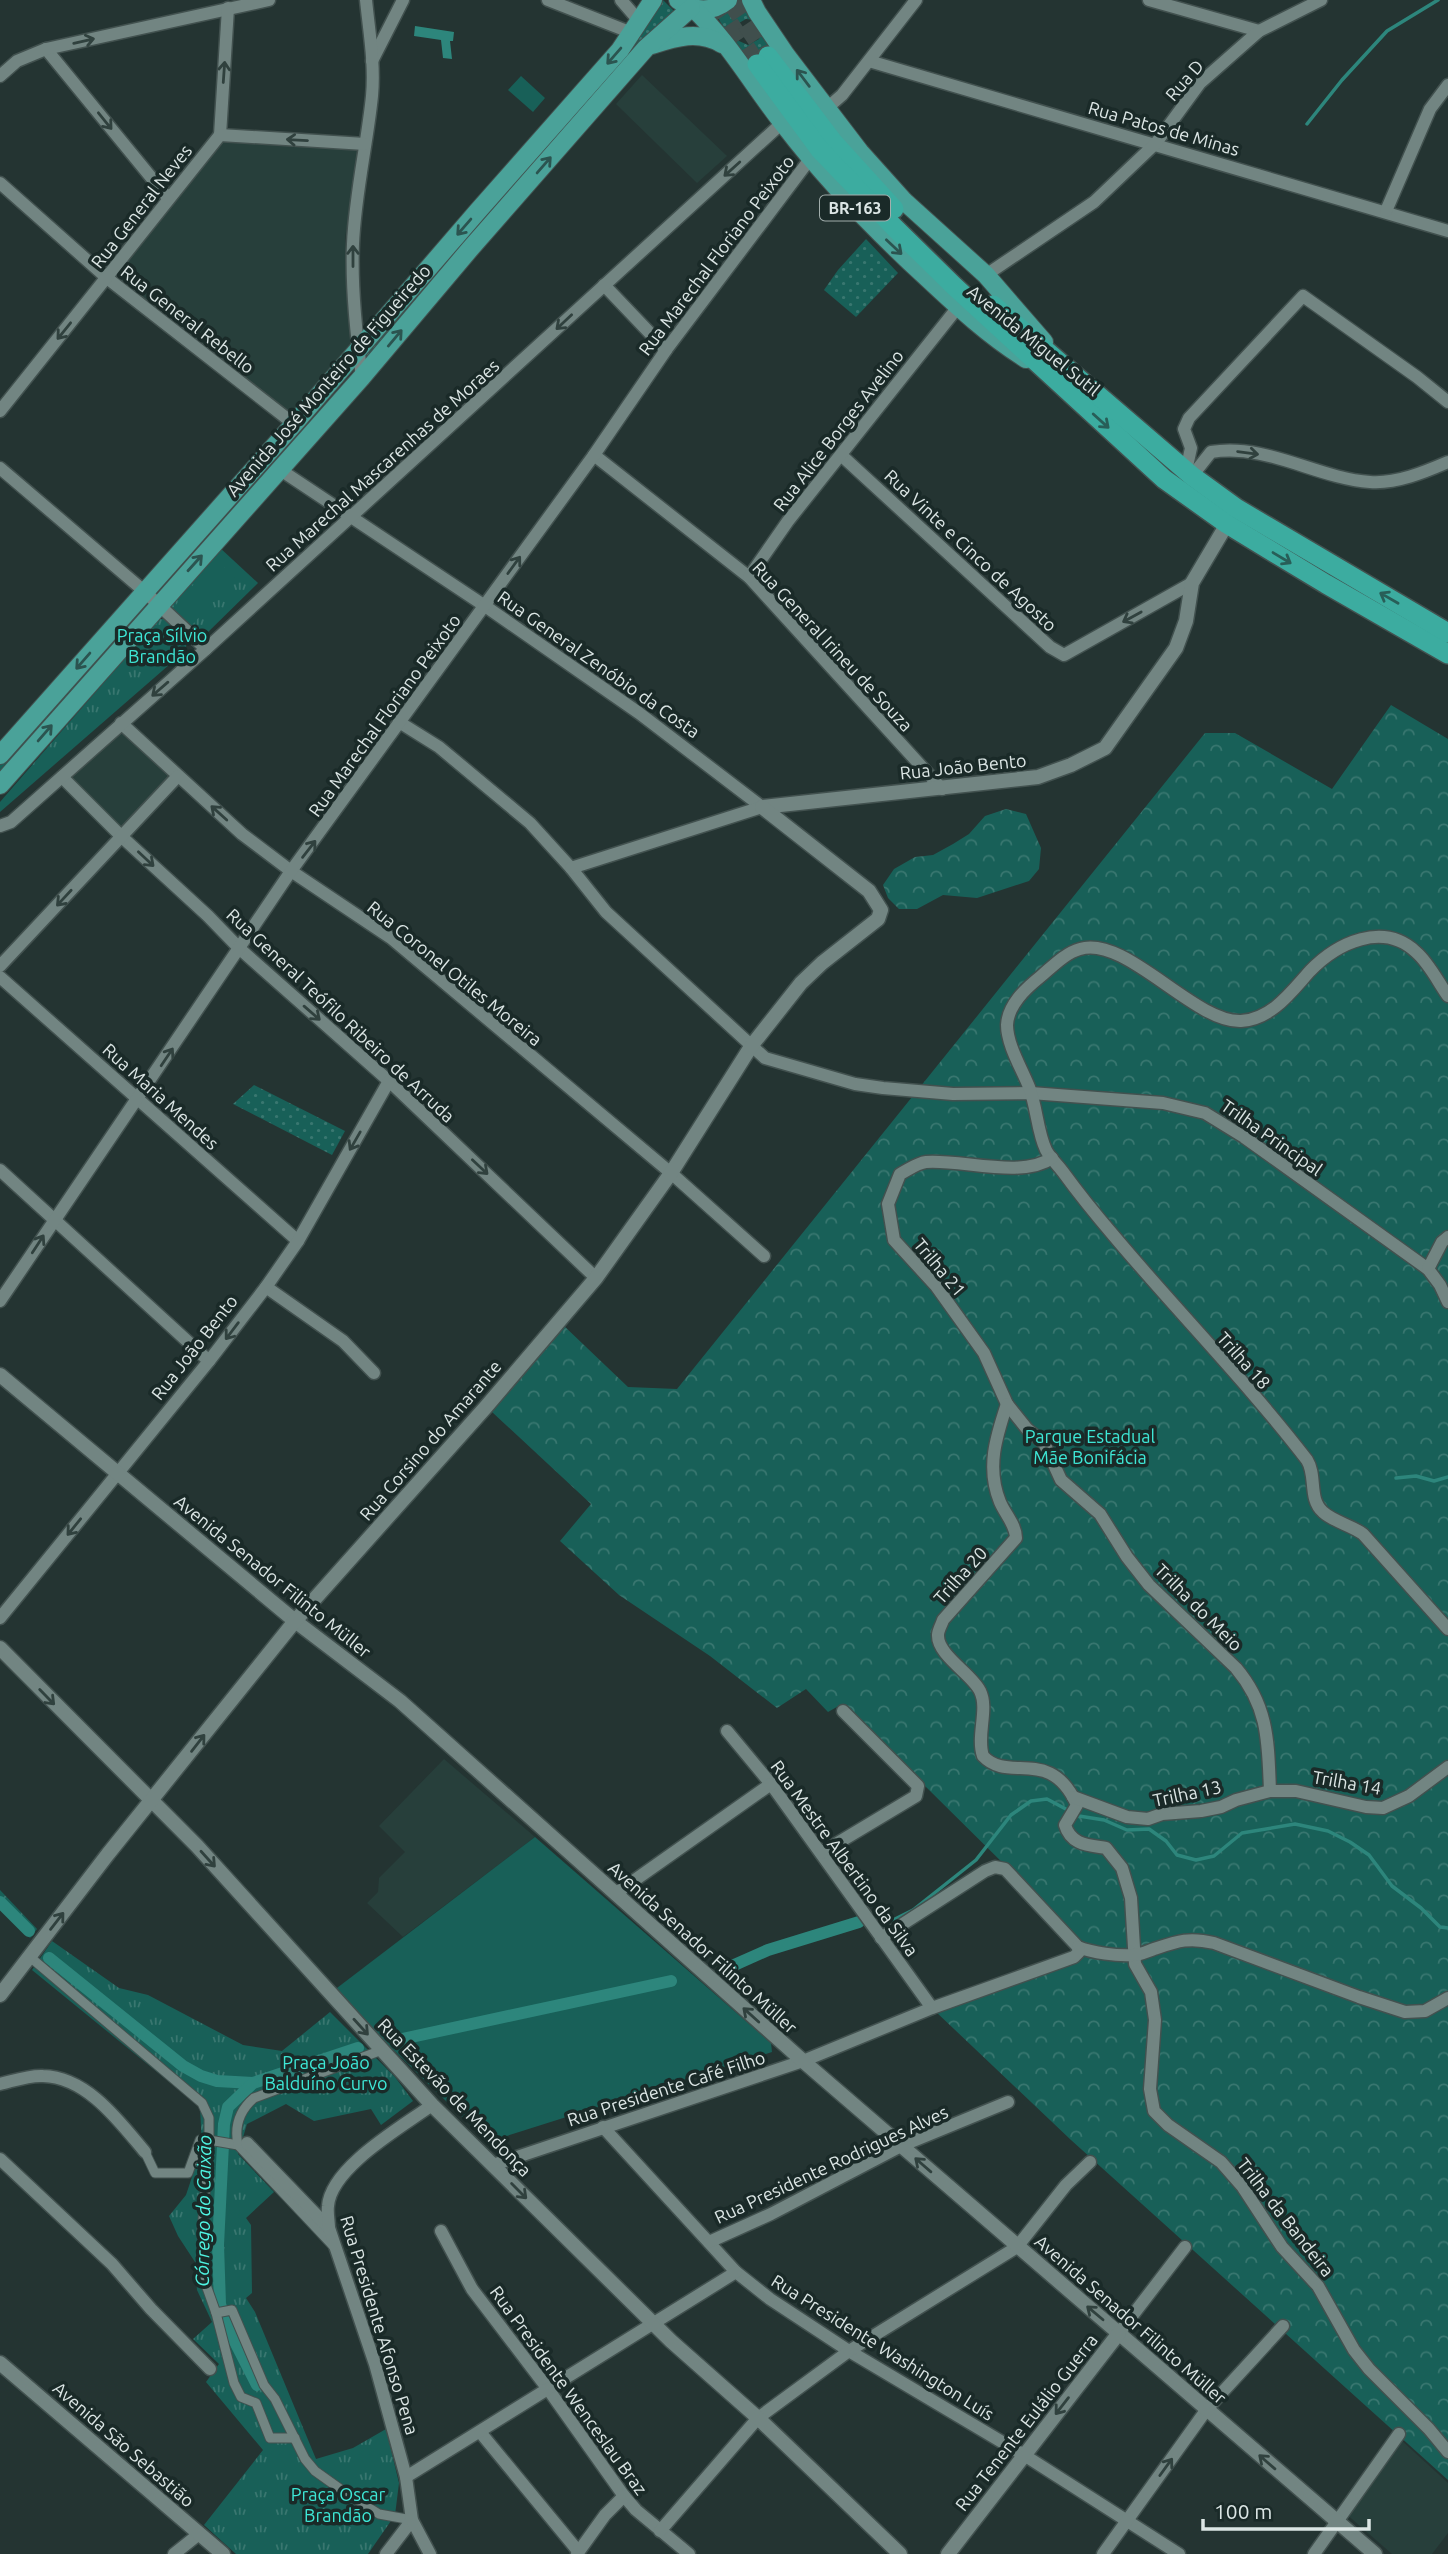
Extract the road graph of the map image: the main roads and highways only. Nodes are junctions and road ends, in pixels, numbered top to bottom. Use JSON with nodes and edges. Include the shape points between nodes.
{"nodes":[{"id":1,"x":653,"y":0,"type":"edge"},
{"id":2,"x":729,"y":0,"type":"edge"},
{"id":3,"x":751,"y":0,"type":"edge"},
{"id":4,"x":687,"y":5,"type":"edge"},
{"id":5,"x":727,"y":47,"type":"junction"},
{"id":6,"x":646,"y":48,"type":"junction"},
{"id":7,"x":762,"y":60,"type":"tunnel mouth"},
{"id":8,"x":1056,"y":370,"type":"junction"},
{"id":9,"x":1448,"y":633,"type":"edge"},
{"id":10,"x":1448,"y":654,"type":"edge"},
{"id":11,"x":0,"y":755,"type":"edge"},
{"id":12,"x":0,"y":785,"type":"edge"}],
"edges":[{"from":1,"to":11,"type":"main road","one_way":true,"via":[[636,28],[294,424]]},
{"from":2,"to":4,"type":"main road","via":[[709,9]]},
{"from":8,"to":3,"type":"main road","name":"Avenida Miguel Sutil","number":"BR-163","one_way":true,"via":[[986,275],[860,152],[786,55]]},
{"from":4,"to":5,"type":"main road","name":"Avenida Miguel Sutil","number":"BR-163"},
{"from":4,"to":6,"type":"main road","name":"Avenida José Monteiro de Figueiredo"},
{"from":5,"to":6,"type":"main road","via":[[713,38],[685,36]]},
{"from":5,"to":8,"type":"main road","name":"Avenida Miguel Sutil","number":"BR-163","one_way":true,"via":[[810,159],[876,231],[1003,345]]},
{"from":12,"to":6,"type":"main road","name":"Avenida José Monteiro de Figueiredo","one_way":true},
{"from":7,"to":8,"type":"highway","number":"BR-163","via":[[898,214]]},
{"from":9,"to":8,"type":"highway","name":"Avenida Miguel Sutil","number":"BR-163","one_way":true,"via":[[1237,508]]},
{"from":8,"to":10,"type":"highway","name":"Avenida Miguel Sutil","number":"BR-163","one_way":true,"via":[[1164,479],[1227,524]]}]}
